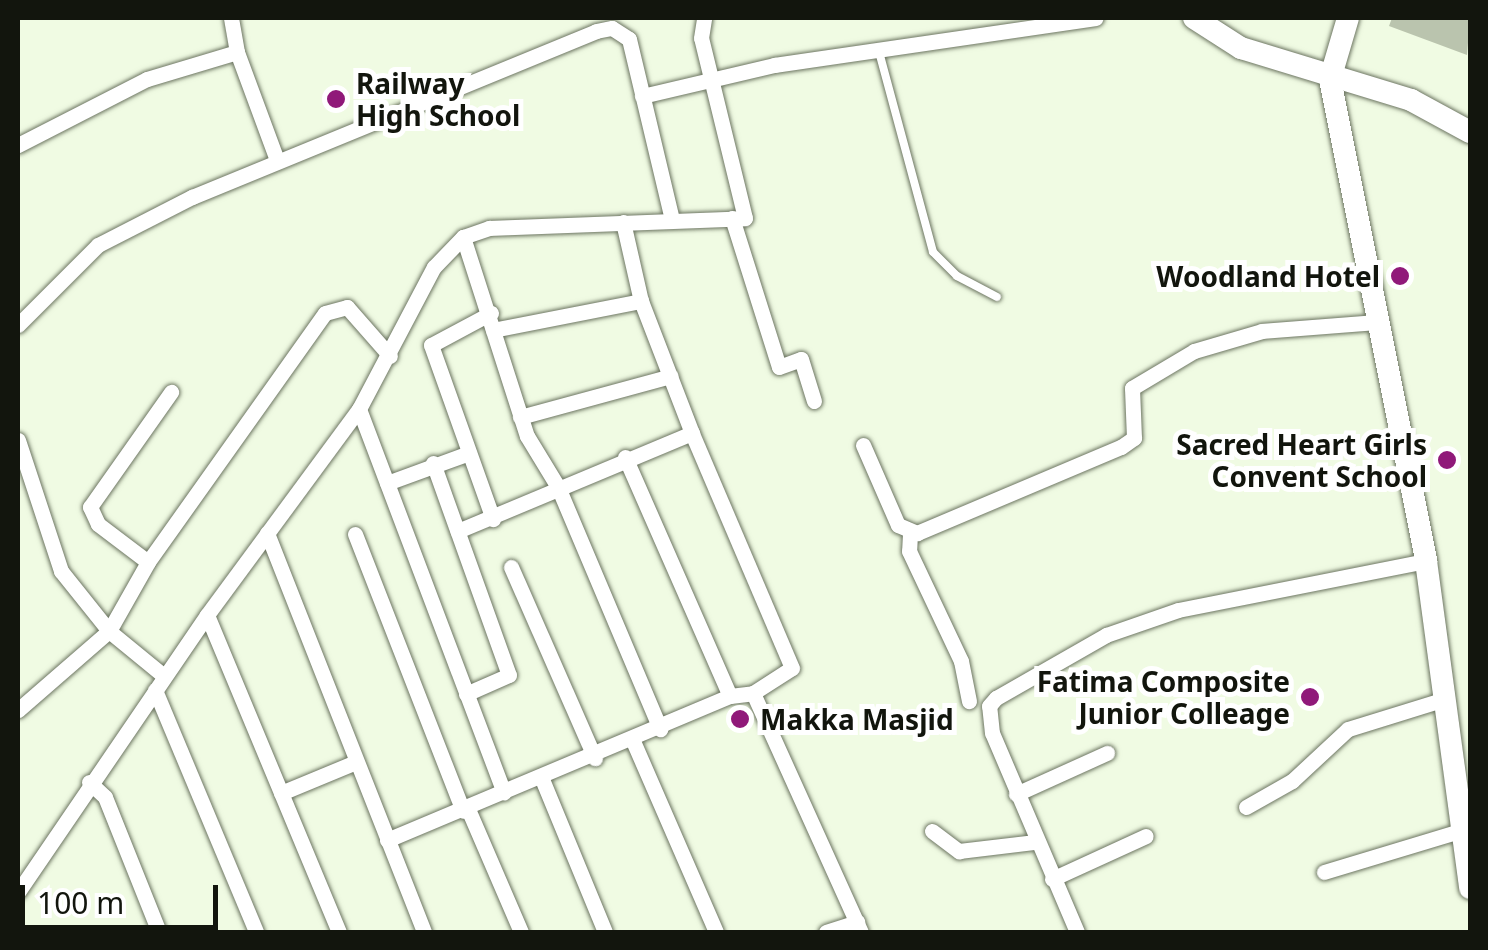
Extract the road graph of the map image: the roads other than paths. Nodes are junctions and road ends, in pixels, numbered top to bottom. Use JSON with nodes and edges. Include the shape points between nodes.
{"nodes":[{"id":1,"x":231,"y":18,"type":"edge"},
{"id":2,"x":704,"y":18,"type":"edge"},
{"id":3,"x":1096,"y":18,"type":"edge"},
{"id":4,"x":1194,"y":18,"type":"edge"},
{"id":5,"x":1348,"y":18,"type":"edge"},
{"id":6,"x":878,"y":48,"type":"junction"},
{"id":7,"x":237,"y":52,"type":"junction"},
{"id":8,"x":712,"y":79,"type":"junction"},
{"id":9,"x":1330,"y":79,"type":"junction"},
{"id":10,"x":642,"y":96,"type":"junction"},
{"id":11,"x":1470,"y":132,"type":"edge"},
{"id":12,"x":18,"y":146,"type":"edge"},
{"id":13,"x":277,"y":160,"type":"junction"},
{"id":14,"x":732,"y":218,"type":"junction"},
{"id":15,"x":672,"y":220,"type":"junction"},
{"id":16,"x":623,"y":222,"type":"junction"},
{"id":17,"x":463,"y":237,"type":"junction"},
{"id":18,"x":997,"y":297,"type":"dead end"},
{"id":19,"x":641,"y":301,"type":"junction"},
{"id":20,"x":492,"y":322,"type":"junction"},
{"id":21,"x":1376,"y":322,"type":"junction"},
{"id":22,"x":18,"y":326,"type":"edge"},
{"id":23,"x":390,"y":356,"type":"junction"},
{"id":24,"x":672,"y":376,"type":"junction"},
{"id":25,"x":171,"y":392,"type":"dead end"},
{"id":26,"x":814,"y":401,"type":"dead end"},
{"id":27,"x":359,"y":409,"type":"junction"},
{"id":28,"x":520,"y":417,"type":"junction"},
{"id":29,"x":692,"y":433,"type":"junction"},
{"id":30,"x":18,"y":440,"type":"edge"},
{"id":31,"x":863,"y":445,"type":"dead end"},
{"id":32,"x":469,"y":453,"type":"junction"},
{"id":33,"x":625,"y":457,"type":"junction"},
{"id":34,"x":433,"y":463,"type":"junction"},
{"id":35,"x":387,"y":483,"type":"junction"},
{"id":36,"x":558,"y":488,"type":"junction"},
{"id":37,"x":493,"y":519,"type":"junction"},
{"id":38,"x":458,"y":531,"type":"junction"},
{"id":39,"x":267,"y":533,"type":"junction"},
{"id":40,"x":355,"y":534,"type":"dead end"},
{"id":41,"x":910,"y":534,"type":"junction"},
{"id":42,"x":1426,"y":561,"type":"junction"},
{"id":43,"x":148,"y":562,"type":"junction"},
{"id":44,"x":510,"y":567,"type":"dead end"},
{"id":45,"x":207,"y":615,"type":"junction"},
{"id":46,"x":109,"y":631,"type":"junction"},
{"id":47,"x":159,"y":683,"type":"junction"},
{"id":48,"x":753,"y":693,"type":"junction"},
{"id":49,"x":466,"y":694,"type":"junction"},
{"id":50,"x":730,"y":696,"type":"junction"},
{"id":51,"x":20,"y":699,"type":"edge"},
{"id":52,"x":1445,"y":699,"type":"junction"},
{"id":53,"x":969,"y":701,"type":"dead end"},
{"id":54,"x":660,"y":729,"type":"junction"},
{"id":55,"x":632,"y":741,"type":"junction"},
{"id":56,"x":1107,"y":753,"type":"dead end"},
{"id":57,"x":595,"y":758,"type":"junction"},
{"id":58,"x":356,"y":762,"type":"junction"},
{"id":59,"x":542,"y":780,"type":"junction"},
{"id":60,"x":89,"y":782,"type":"junction"},
{"id":61,"x":504,"y":793,"type":"junction"},
{"id":62,"x":281,"y":794,"type":"junction"},
{"id":63,"x":1016,"y":794,"type":"junction"},
{"id":64,"x":1246,"y":806,"type":"dead end"},
{"id":65,"x":466,"y":810,"type":"junction"},
{"id":66,"x":1462,"y":830,"type":"junction"},
{"id":67,"x":932,"y":831,"type":"dead end"},
{"id":68,"x":1146,"y":836,"type":"dead end"},
{"id":69,"x":387,"y":840,"type":"junction"},
{"id":70,"x":1034,"y":842,"type":"junction"},
{"id":71,"x":1324,"y":872,"type":"dead end"},
{"id":72,"x":1052,"y":878,"type":"junction"},
{"id":73,"x":1470,"y":888,"type":"edge"},
{"id":74,"x":18,"y":892,"type":"edge"},
{"id":75,"x":859,"y":927,"type":"edge"},
{"id":76,"x":159,"y":932,"type":"edge"},
{"id":77,"x":256,"y":932,"type":"edge"},
{"id":78,"x":339,"y":932,"type":"edge"},
{"id":79,"x":424,"y":932,"type":"edge"},
{"id":80,"x":521,"y":932,"type":"edge"},
{"id":81,"x":605,"y":932,"type":"edge"},
{"id":82,"x":716,"y":932,"type":"edge"},
{"id":83,"x":826,"y":932,"type":"edge"},
{"id":84,"x":1077,"y":932,"type":"edge"}],
"edges":[{"from":1,"to":7,"type":"street"},
{"from":2,"to":8,"type":"street","via":[[701,38]]},
{"from":3,"to":6,"type":"street"},
{"from":4,"to":9,"type":"main road","via":[[1241,48]]},
{"from":5,"to":9,"type":"main road"},
{"from":6,"to":8,"type":"street"},
{"from":6,"to":18,"type":"lane","via":[[933,252],[957,276]]},
{"from":7,"to":12,"type":"street","via":[[147,79]]},
{"from":7,"to":13,"type":"street"},
{"from":8,"to":10,"type":"street"},
{"from":8,"to":14,"type":"street","via":[[745,218]]},
{"from":9,"to":11,"type":"main road","via":[[1411,100]]},
{"from":9,"to":21,"type":"main road"},
{"from":10,"to":13,"type":"street","via":[[629,40],[622,31],[596,30]]},
{"from":10,"to":15,"type":"street"},
{"from":13,"to":22,"type":"street","via":[[98,245]]},
{"from":14,"to":15,"type":"street"},
{"from":14,"to":26,"type":"street","via":[[779,367],[801,360]]},
{"from":15,"to":16,"type":"street"},
{"from":16,"to":17,"type":"street","via":[[489,228]]},
{"from":16,"to":19,"type":"street"},
{"from":17,"to":20,"type":"street"},
{"from":17,"to":23,"type":"street","via":[[434,267]]},
{"from":19,"to":20,"type":"street"},
{"from":19,"to":24,"type":"street"},
{"from":20,"to":28,"type":"street"},
{"from":20,"to":32,"type":"street","via":[[431,344]]},
{"from":21,"to":41,"type":"street","via":[[1262,331],[1194,351],[1132,388],[1134,438],[1121,448],[1052,482]]},
{"from":21,"to":42,"type":"main road"},
{"from":23,"to":27,"type":"street"},
{"from":23,"to":43,"type":"street","via":[[346,307],[324,313]]},
{"from":24,"to":28,"type":"street"},
{"from":24,"to":29,"type":"street"},
{"from":25,"to":43,"type":"street","via":[[90,507],[98,524]]},
{"from":27,"to":35,"type":"street"},
{"from":27,"to":39,"type":"street"},
{"from":28,"to":36,"type":"street"},
{"from":29,"to":33,"type":"street"},
{"from":29,"to":48,"type":"street","via":[[792,668]]},
{"from":30,"to":46,"type":"street","via":[[61,572]]},
{"from":31,"to":41,"type":"street","via":[[898,525]]},
{"from":32,"to":34,"type":"street"},
{"from":32,"to":37,"type":"street"},
{"from":33,"to":36,"type":"street"},
{"from":33,"to":50,"type":"street"},
{"from":34,"to":35,"type":"street"},
{"from":34,"to":38,"type":"street"},
{"from":35,"to":49,"type":"street"},
{"from":36,"to":37,"type":"street"},
{"from":36,"to":54,"type":"street"},
{"from":37,"to":38,"type":"street"},
{"from":38,"to":49,"type":"street","via":[[510,675]]},
{"from":39,"to":45,"type":"street"},
{"from":39,"to":58,"type":"street"},
{"from":40,"to":65,"type":"street"},
{"from":41,"to":53,"type":"street","via":[[909,551],[961,662]]},
{"from":42,"to":52,"type":"main road"},
{"from":42,"to":63,"type":"street","via":[[1178,610],[1038,670],[989,706],[992,733]]},
{"from":43,"to":46,"type":"street"},
{"from":44,"to":57,"type":"street"},
{"from":45,"to":47,"type":"street"},
{"from":45,"to":62,"type":"street"},
{"from":46,"to":47,"type":"street"},
{"from":46,"to":51,"type":"street"},
{"from":47,"to":60,"type":"street"},
{"from":47,"to":77,"type":"street"},
{"from":48,"to":50,"type":"street"},
{"from":48,"to":75,"type":"street"},
{"from":49,"to":61,"type":"street"},
{"from":50,"to":54,"type":"street"},
{"from":52,"to":64,"type":"street","via":[[1348,728],[1292,781]]},
{"from":52,"to":66,"type":"main road"},
{"from":54,"to":55,"type":"street"},
{"from":55,"to":57,"type":"street"},
{"from":55,"to":82,"type":"street"},
{"from":56,"to":63,"type":"street"},
{"from":57,"to":59,"type":"street"},
{"from":58,"to":62,"type":"street"},
{"from":58,"to":69,"type":"street"},
{"from":59,"to":61,"type":"street"},
{"from":59,"to":81,"type":"street"},
{"from":60,"to":74,"type":"street"},
{"from":60,"to":76,"type":"street","via":[[105,797]]},
{"from":61,"to":65,"type":"street"},
{"from":62,"to":78,"type":"street"},
{"from":63,"to":70,"type":"street"},
{"from":65,"to":69,"type":"street"},
{"from":65,"to":80,"type":"street"},
{"from":66,"to":71,"type":"street"},
{"from":66,"to":73,"type":"main road"},
{"from":67,"to":70,"type":"street","via":[[959,851]]},
{"from":68,"to":72,"type":"street"},
{"from":69,"to":79,"type":"street"},
{"from":70,"to":72,"type":"street"},
{"from":72,"to":84,"type":"street"},
{"from":75,"to":83,"type":"street"}]}
